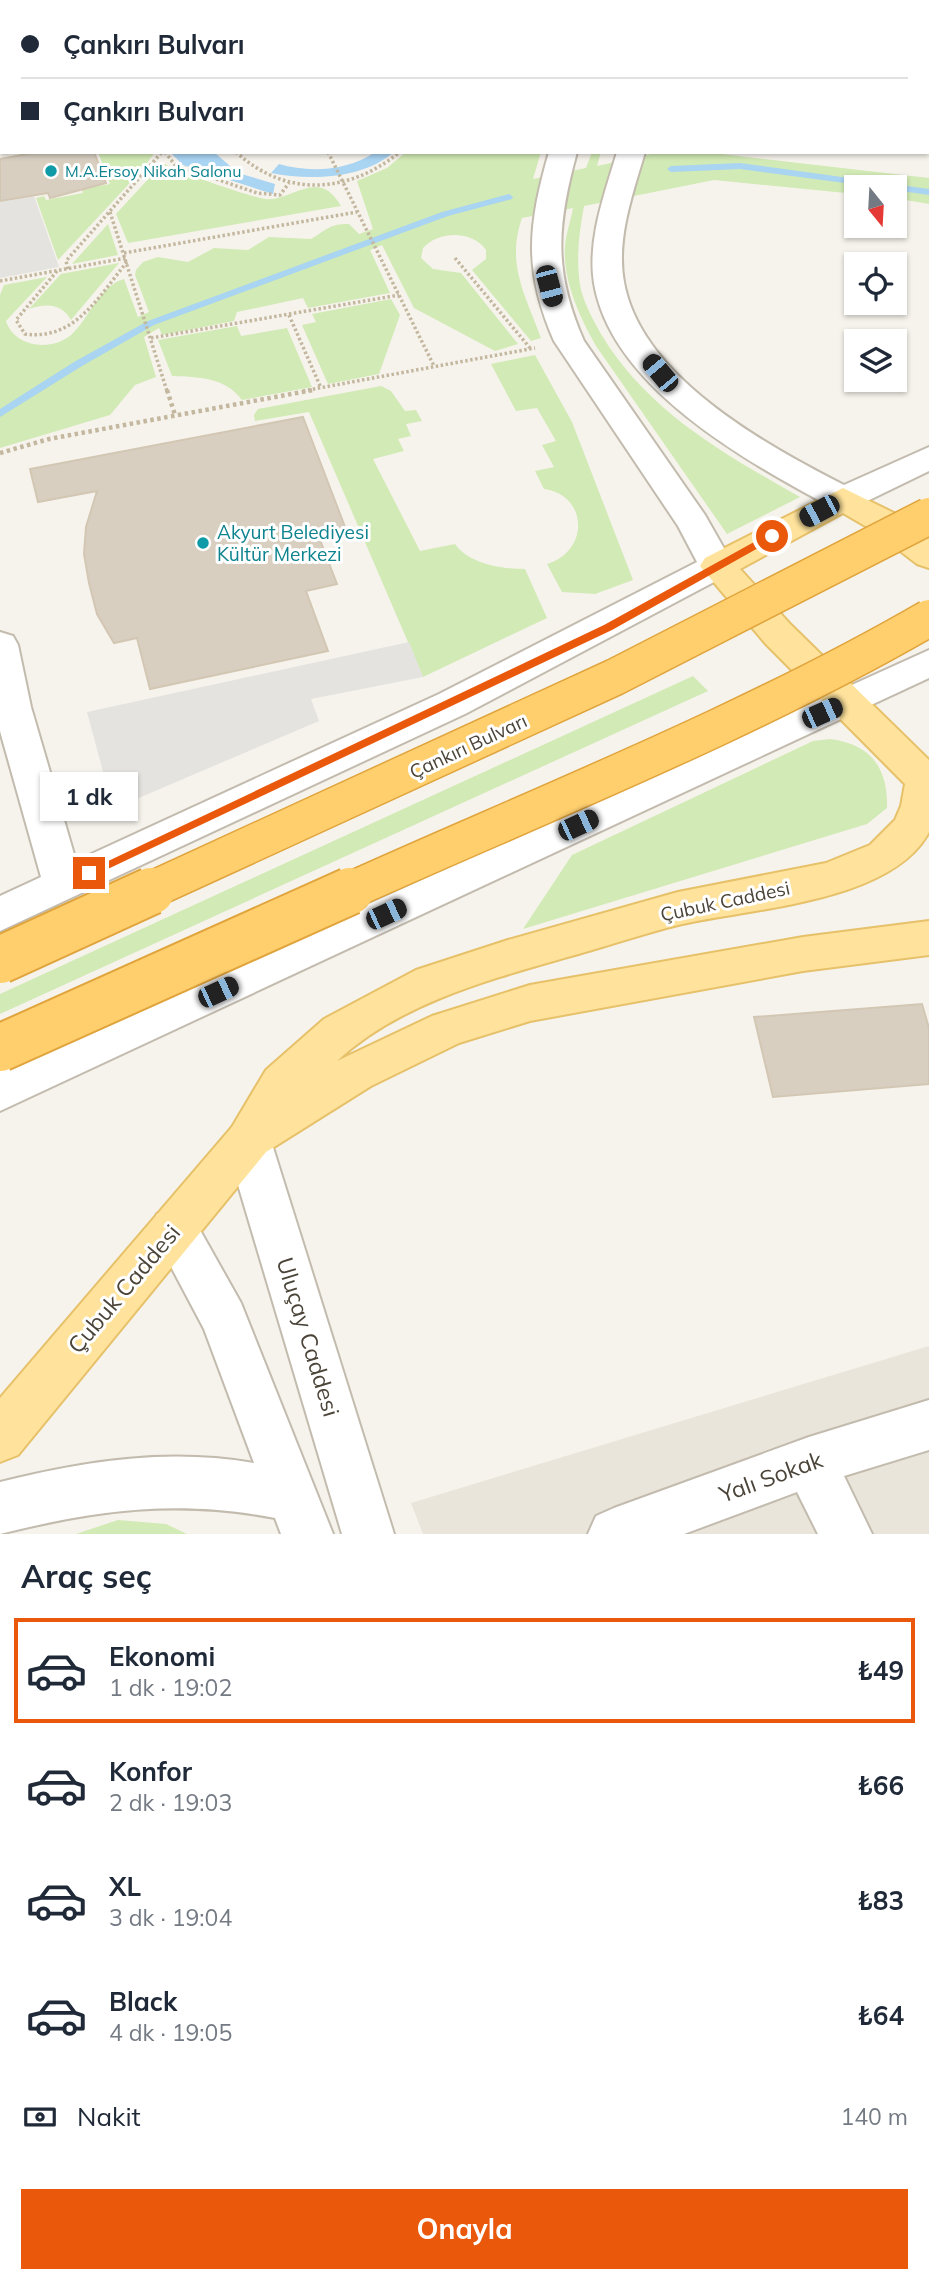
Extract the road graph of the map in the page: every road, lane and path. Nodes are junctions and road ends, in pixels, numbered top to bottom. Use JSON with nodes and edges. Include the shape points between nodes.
{"nodes":[{"id":1,"x":161,"y":154,"type":"edge"},
{"id":2,"x":165,"y":154,"type":"edge"},
{"id":3,"x":238,"y":154,"type":"edge"},
{"id":4,"x":329,"y":154,"type":"edge"},
{"id":5,"x":398,"y":154,"type":"edge"},
{"id":6,"x":630,"y":154,"type":"edge"},
{"id":7,"x":561,"y":158,"type":"edge"},
{"id":8,"x":341,"y":180,"type":"junction"},
{"id":9,"x":289,"y":183,"type":"junction"},
{"id":10,"x":110,"y":212,"type":"junction"},
{"id":11,"x":357,"y":212,"type":"junction"},
{"id":12,"x":124,"y":253,"type":"junction"},
{"id":13,"x":454,"y":258,"type":"dead end"},
{"id":14,"x":126,"y":260,"type":"junction"},
{"id":15,"x":68,"y":269,"type":"junction"},
{"id":16,"x":57,"y":271,"type":"junction"},
{"id":17,"x":0,"y":281,"type":"edge"},
{"id":18,"x":399,"y":295,"type":"junction"},
{"id":19,"x":289,"y":314,"type":"junction"},
{"id":20,"x":151,"y":337,"type":"junction"},
{"id":21,"x":569,"y":341,"type":"junction"},
{"id":22,"x":530,"y":349,"type":"junction"},
{"id":23,"x":434,"y":366,"type":"junction"},
{"id":24,"x":320,"y":388,"type":"junction"},
{"id":25,"x":175,"y":415,"type":"junction"},
{"id":26,"x":0,"y":453,"type":"edge"},
{"id":27,"x":929,"y":458,"type":"edge"},
{"id":28,"x":843,"y":499,"type":"junction"},
{"id":29,"x":929,"y":516,"type":"edge"},
{"id":30,"x":929,"y":556,"type":"edge"},
{"id":31,"x":717,"y":566,"type":"junction"},
{"id":32,"x":929,"y":618,"type":"edge"},
{"id":33,"x":0,"y":645,"type":"edge"},
{"id":34,"x":929,"y":663,"type":"edge"},
{"id":35,"x":846,"y":702,"type":"junction"},
{"id":36,"x":928,"y":780,"type":"edge"},
{"id":37,"x":63,"y":885,"type":"junction"},
{"id":38,"x":0,"y":914,"type":"edge"},
{"id":39,"x":929,"y":938,"type":"edge"},
{"id":40,"x":0,"y":960,"type":"edge"},
{"id":41,"x":0,"y":1048,"type":"edge"},
{"id":42,"x":0,"y":1092,"type":"edge"},
{"id":43,"x":248,"y":1141,"type":"junction"},
{"id":44,"x":174,"y":1229,"type":"junction"},
{"id":45,"x":929,"y":1425,"type":"edge"},
{"id":46,"x":0,"y":1437,"type":"edge"},
{"id":47,"x":809,"y":1462,"type":"junction"},
{"id":48,"x":0,"y":1508,"type":"edge"},
{"id":49,"x":300,"y":1515,"type":"edge"},
{"id":50,"x":368,"y":1534,"type":"edge"},
{"id":51,"x":614,"y":1534,"type":"edge"},
{"id":52,"x":846,"y":1534,"type":"edge"}],
"edges":[{"from":1,"to":10,"type":"path"},
{"from":2,"to":9,"type":"path","via":[[174,165],[257,194],[279,195]]},
{"from":3,"to":9,"type":"path","via":[[257,172]]},
{"from":4,"to":8,"type":"path"},
{"from":5,"to":8,"type":"path","via":[[385,164]]},
{"from":6,"to":28,"type":"street","via":[[608,256],[609,284],[633,341],[660,373],[727,431]]},
{"from":7,"to":21,"type":"street","via":[[542,248],[556,315]]},
{"from":8,"to":9,"type":"path"},
{"from":8,"to":11,"type":"path"},
{"from":10,"to":12,"type":"path"},
{"from":10,"to":15,"type":"path","via":[[66,261]]},
{"from":11,"to":12,"type":"path"},
{"from":11,"to":18,"type":"path"},
{"from":12,"to":14,"type":"path"},
{"from":13,"to":22,"type":"path"},
{"from":14,"to":15,"type":"path"},
{"from":14,"to":16,"type":"path","via":[[66,331],[49,337],[25,334],[16,320]]},
{"from":14,"to":20,"type":"path"},
{"from":15,"to":16,"type":"path"},
{"from":16,"to":17,"type":"path"},
{"from":18,"to":19,"type":"path"},
{"from":18,"to":23,"type":"path"},
{"from":19,"to":20,"type":"path"},
{"from":19,"to":24,"type":"path"},
{"from":20,"to":25,"type":"path"},
{"from":21,"to":22,"type":"path"},
{"from":21,"to":31,"type":"street","via":[[678,500]]},
{"from":22,"to":23,"type":"path"},
{"from":23,"to":24,"type":"path"},
{"from":24,"to":25,"type":"path"},
{"from":25,"to":26,"type":"path"},
{"from":27,"to":28,"type":"street"},
{"from":28,"to":30,"type":"main road","via":[[886,523]]},
{"from":28,"to":31,"type":"main road"},
{"from":29,"to":40,"type":"highway","name":"Çankırı Bulvarı","bridge":true,"via":[[603,683]]},
{"from":31,"to":35,"type":"main road","name":"Çubuk Caddesi"},
{"from":31,"to":37,"type":"street","via":[[596,634]]},
{"from":32,"to":41,"type":"highway","bridge":true,"via":[[872,651],[721,724]]},
{"from":33,"to":37,"type":"street","via":[[12,707]]},
{"from":34,"to":35,"type":"street"},
{"from":35,"to":36,"type":"main road","name":"Çubuk Caddesi"},
{"from":35,"to":42,"type":"street"},
{"from":36,"to":43,"type":"main road","name":"Çubuk Caddesi","via":[[910,830],[884,856],[832,878],[678,909],[430,982],[339,1032],[282,1084]]},
{"from":37,"to":38,"type":"street"},
{"from":39,"to":43,"type":"main road","name":"Çubuk Caddesi","via":[[762,960],[530,1003],[447,1029],[355,1073]]},
{"from":43,"to":44,"type":"main road","name":"Çubuk Caddesi"},
{"from":43,"to":50,"type":"street","name":"Uluçay Caddesi"},
{"from":44,"to":46,"type":"main road","name":"Çubuk Caddesi"},
{"from":44,"to":49,"type":"street","via":[[224,1319]]},
{"from":45,"to":47,"type":"street","name":"Yalı Sokak"},
{"from":47,"to":51,"type":"street","name":"Yalı Sokak"},
{"from":47,"to":52,"type":"street"},
{"from":48,"to":49,"type":"street","via":[[100,1484],[145,1479],[242,1484]]}]}
